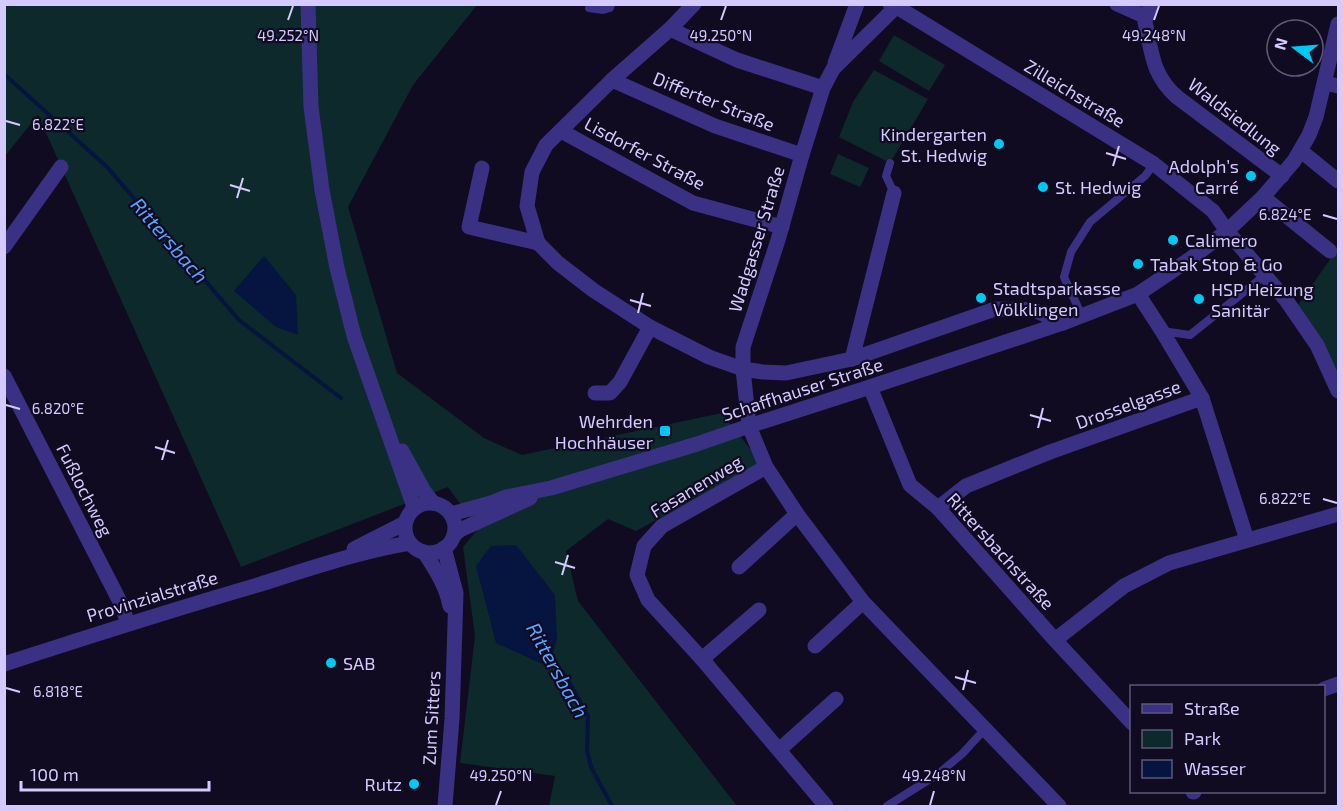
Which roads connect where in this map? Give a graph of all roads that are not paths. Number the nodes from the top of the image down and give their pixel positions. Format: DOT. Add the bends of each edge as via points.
graph roads {
  1 [pos="308,4"];
  2 [pos="611,4"];
  3 [pos="857,4"];
  4 [pos="1117,4"];
  5 [pos="895,5"];
  6 [pos="688,6"];
  7 [pos="590,8"];
  8 [pos="1148,11"];
  9 [pos="1338,24"];
  10 [pos="670,29"];
  11 [pos="833,69"];
  12 [pos="612,80"];
  13 [pos="1332,84"];
  14 [pos="823,88"];
  15 [pos="561,131"];
  16 [pos="1301,151"];
  17 [pos="802,155"];
  18 [pos="890,163"];
  19 [pos="1154,164"];
  20 [pos="61,166"];
  21 [pos="482,168"];
  22 [pos="1282,176"];
  23 [pos="1338,181"];
  24 [pos="894,193"];
  25 [pos="1263,197"];
  26 [pos="782,227"];
  27 [pos="1227,231"];
  28 [pos="538,243"];
  29 [pos="4,247"];
  30 [pos="1330,251"];
  31 [pos="1264,276"];
  32 [pos="1138,294"];
  33 [pos="1082,316"];
  34 [pos="1063,323"];
  35 [pos="650,327"];
  36 [pos="1162,331"];
  37 [pos="852,359"];
  38 [pos="743,369"];
  39 [pos="4,376"];
  40 [pos="870,387"];
  41 [pos="1338,391"];
  42 [pos="595,393"];
  43 [pos="1202,398"];
  44 [pos="381,415"];
  45 [pos="749,426"];
  46 [pos="766,467"];
  47 [pos="551,488"];
  48 [pos="433,502"];
  49 [pos="938,508"];
  50 [pos="413,509"];
  51 [pos="451,514"];
  52 [pos="797,514"];
  53 [pos="1338,514"];
  54 [pos="405,523"];
  55 [pos="454,535"];
  56 [pos="1247,540"];
  57 [pos="410,543"];
  58 [pos="444,548"];
  59 [pos="424,552"];
  60 [pos="740,567"];
  61 [pos="312,568"];
  62 [pos="863,602"];
  63 [pos="759,610"];
  64 [pos="128,623"];
  65 [pos="455,632"];
  66 [pos="1055,640"];
  67 [pos="815,646"];
  68 [pos="702,659"];
  69 [pos="4,664"];
  70 [pos="836,699"];
  71 [pos="1130,722"];
  72 [pos="984,729"];
  73 [pos="779,750"];
  74 [pos="445,807"];
  75 [pos="826,807"];
  76 [pos="887,807"];
  77 [pos="1059,807"];
  1 -- 44 [label="street" via="311,107 322,190 351,326"];
  2 -- 7 [label="lane" via="603,10"];
  3 -- 11 [label="street, Wadgasser Straße"];
  4 -- 8 [label="street, Waldsiedlung"];
  5 -- 11 [label="street, Wadgasser Straße"];
  5 -- 19 [label="street, Zilleichstraße"];
  6 -- 10 [label="street"];
  8 -- 22 [label="street, Waldsiedlung" via="1153,56 1169,89"];
  9 -- 13 [label="street, Schaffhauser Straße"];
  10 -- 12 [label="street"];
  10 -- 14 [label="street" via="737,60"];
  11 -- 14 [label="street, Wadgasser Straße"];
  12 -- 15 [label="street"];
  12 -- 17 [label="street, Differter Straße" via="715,126"];
  13 -- 16 [label="street, Schaffhauser Straße"];
  14 -- 17 [label="street, Wadgasser Straße"];
  15 -- 26 [label="street, Lisdorfer Straße" via="693,203"];
  15 -- 28 [label="street" via="546,146 532,172 527,206"];
  16 -- 22 [label="street, Schaffhauser Straße"];
  16 -- 23 [label="street"];
  17 -- 26 [label="street, Wadgasser Straße"];
  18 -- 24 [label="lane" via="886,176"];
  19 -- 27 [label="street, Zilleichstraße" via="1213,211"];
  19 -- 33 [label="lane" via="1090,222 1071,252 1064,277"];
  20 -- 29 [label="street"];
  21 -- 28 [label="street" via="469,227"];
  22 -- 25 [label="street, Schaffhauser Straße"];
  24 -- 37 [label="street"];
  25 -- 27 [label="street, Schaffhauser Straße"];
  25 -- 30 [label="street"];
  26 -- 38 [label="street, Wadgasser Straße" via="743,347"];
  27 -- 31 [label="street, Zilleichstraße"];
  27 -- 32 [label="street, Schaffhauser Straße"];
  28 -- 35 [label="street, Schaffhauser Straße" via="594,290"];
  31 -- 36 [label="lane" via="1190,335"];
  31 -- 41 [label="street, Zilleichstraße" via="1317,345"];
  32 -- 33 [label="street, Schaffhauser Straße"];
  32 -- 36 [label="street"];
  33 -- 34 [label="street, Schaffhauser Straße"];
  34 -- 37 [label="street, Schaffhauser Straße" via="1034,310 995,309"];
  34 -- 40 [label="street, Schaffhauser Straße"];
  35 -- 38 [label="street, Schaffhauser Straße" via="709,357"];
  35 -- 42 [label="street" via="620,382 610,393"];
  36 -- 43 [label="street"];
  37 -- 38 [label="street, Schaffhauser Straße" via="786,373"];
  38 -- 45 [label="street, Wadgasser Straße"];
  39 -- 64 [label="street, Fußlochweg"];
  40 -- 45 [label="street, Schaffhauser Straße"];
  40 -- 49 [label="street, Rittersbachstraße" via="910,485"];
  43 -- 49 [label="street, Drosselgasse" via="966,486"];
  43 -- 56 [label="street"];
  44 -- 48 [label="street"];
  44 -- 50 [label="street"];
  45 -- 46 [label="street, Wadgasser Straße"];
  45 -- 47 [label="street, Schaffhauser Straße"];
  46 -- 52 [label="street, Wadgasser Straße"];
  46 -- 68 [label="street, Fasanenweg" via="662,526 644,546 637,575 648,600"];
  47 -- 51 [label="street, Schaffhauser Straße"];
  47 -- 55 [label="street, Schaffhauser Straße"];
  48 -- 50 [label="street"];
  48 -- 51 [label="street"];
  49 -- 66 [label="street, Rittersbachstraße"];
  50 -- 54 [label="street"];
  51 -- 55 [label="street"];
  52 -- 60 [label="street"];
  52 -- 62 [label="street, Wadgasser Straße"];
  53 -- 56 [label="street"];
  54 -- 57 [label="street"];
  54 -- 61 [label="street, Provinzialstraße"];
  55 -- 58 [label="street"];
  56 -- 66 [label="street" via="1169,563 1124,586"];
  57 -- 59 [label="street"];
  57 -- 61 [label="street, Provinzialstraße"];
  58 -- 59 [label="street"];
  58 -- 65 [label="street, Zum Sitters" via="456,593"];
  59 -- 65 [label="street, Zum Sitters" via="447,594"];
  61 -- 64 [label="street, Provinzialstraße"];
  62 -- 67 [label="street"];
  62 -- 72 [label="street, Wadgasser Straße"];
  63 -- 68 [label="street"];
  64 -- 69 [label="street, Provinzialstraße"];
  65 -- 74 [label="street, Zum Sitters"];
  66 -- 71 [label="street, Rittersbachstraße"];
  68 -- 73 [label="street, Fasanenweg"];
  70 -- 73 [label="street"];
  72 -- 76 [label="lane" via="938,774"];
  72 -- 77 [label="street, Wadgasser Straße"];
  73 -- 75 [label="street, Fasanenweg"];
}
